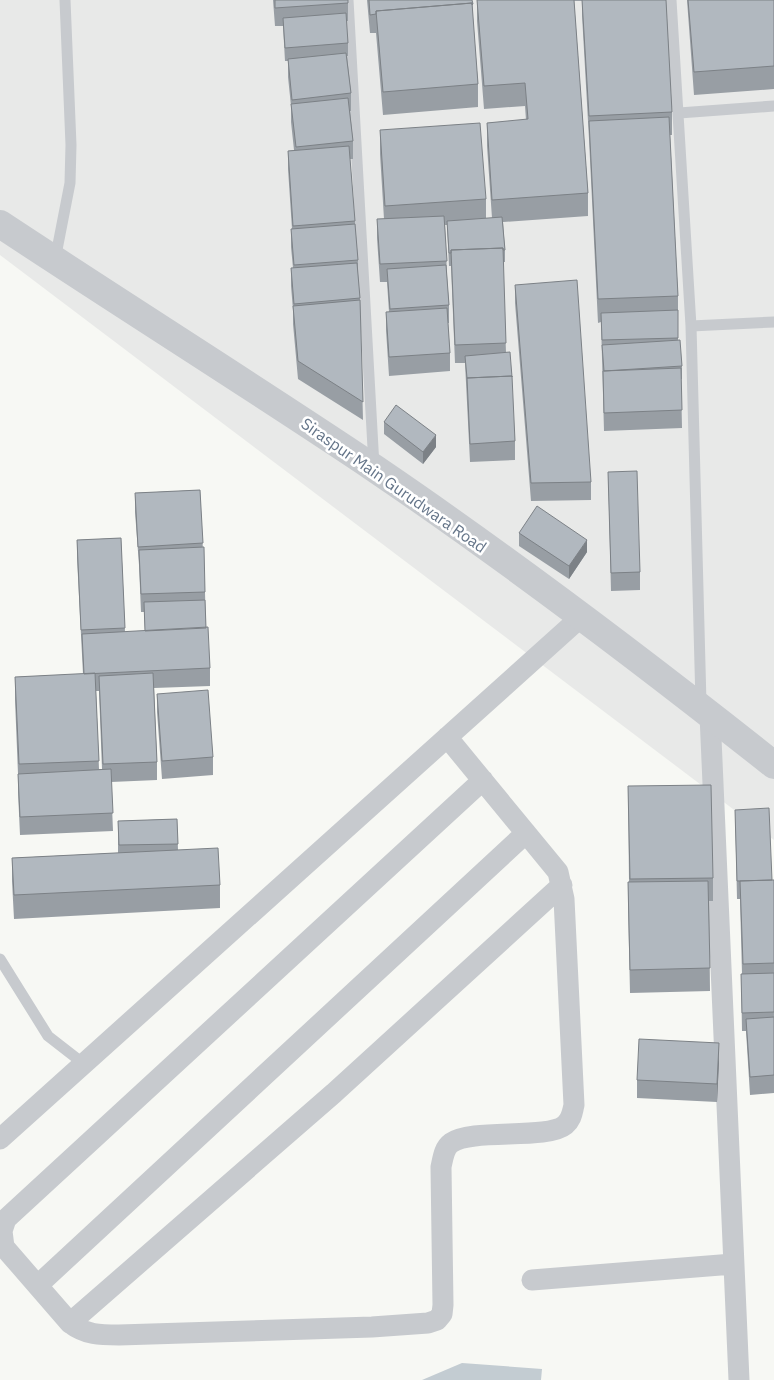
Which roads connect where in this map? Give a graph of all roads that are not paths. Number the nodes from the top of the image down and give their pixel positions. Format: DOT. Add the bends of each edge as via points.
graph roads {
  1 [pos="65,0"];
  2 [pos="348,0"];
  3 [pos="670,0"];
  4 [pos="774,106"];
  5 [pos="679,113"];
  6 [pos="0,224"];
  7 [pos="55,260"];
  8 [pos="774,322"];
  9 [pos="691,326"];
  10 [pos="374,468"];
  11 [pos="580,617"];
  12 [pos="706,711"];
  13 [pos="447,737"];
  14 [pos="774,765"];
  15 [pos="483,780"];
  16 [pos="526,833"];
  17 [pos="562,885"];
  18 [pos="0,959"];
  19 [pos="84,1064"];
  20 [pos="0,1138"];
  21 [pos="733,1264"];
  22 [pos="532,1280"];
  23 [pos="38,1285"];
  24 [pos="70,1323"];
  25 [pos="739,1380"];
  1 -- 7 [label="lane" via="70,183"];
  2 -- 10 [label="lane"];
  3 -- 5 [label="lane"];
  4 -- 5 [label="lane"];
  5 -- 9 [label="lane"];
  6 -- 7 [label="street, Siraspur Main Gurudwara Road"];
  7 -- 10 [label="street, Siraspur Main Gurudwara Road"];
  8 -- 9 [label="lane"];
  9 -- 12 [label="lane"];
  10 -- 11 [label="street, Siraspur Main Gurudwara Road"];
  11 -- 12 [label="street, Siraspur Main Gurudwara Road"];
  11 -- 13 [label="street"];
  12 -- 14 [label="street, Siraspur Main Gurudwara Road"];
  12 -- 21 [label="street"];
  13 -- 15 [label="street"];
  13 -- 19 [label="street"];
  15 -- 16 [label="street"];
  15 -- 23 [label="street" via="6,1219 2,1231 4,1247"];
  16 -- 17 [label="street" via="558,872"];
  16 -- 23 [label="street"];
  17 -- 24 [label="street" via="334,1093"];
  17 -- 24 [label="street" via="574,1105 572,1118 563,1127 466,1138 452,1142 444,1152 441,1167 443,1305 437,1320 372,1327 119,1336 94,1335"];
  18 -- 19 [label="lane" via="48,1036"];
  19 -- 20 [label="street"];
  21 -- 22 [label="street"];
  21 -- 25 [label="street"];
  23 -- 24 [label="street"];
}
